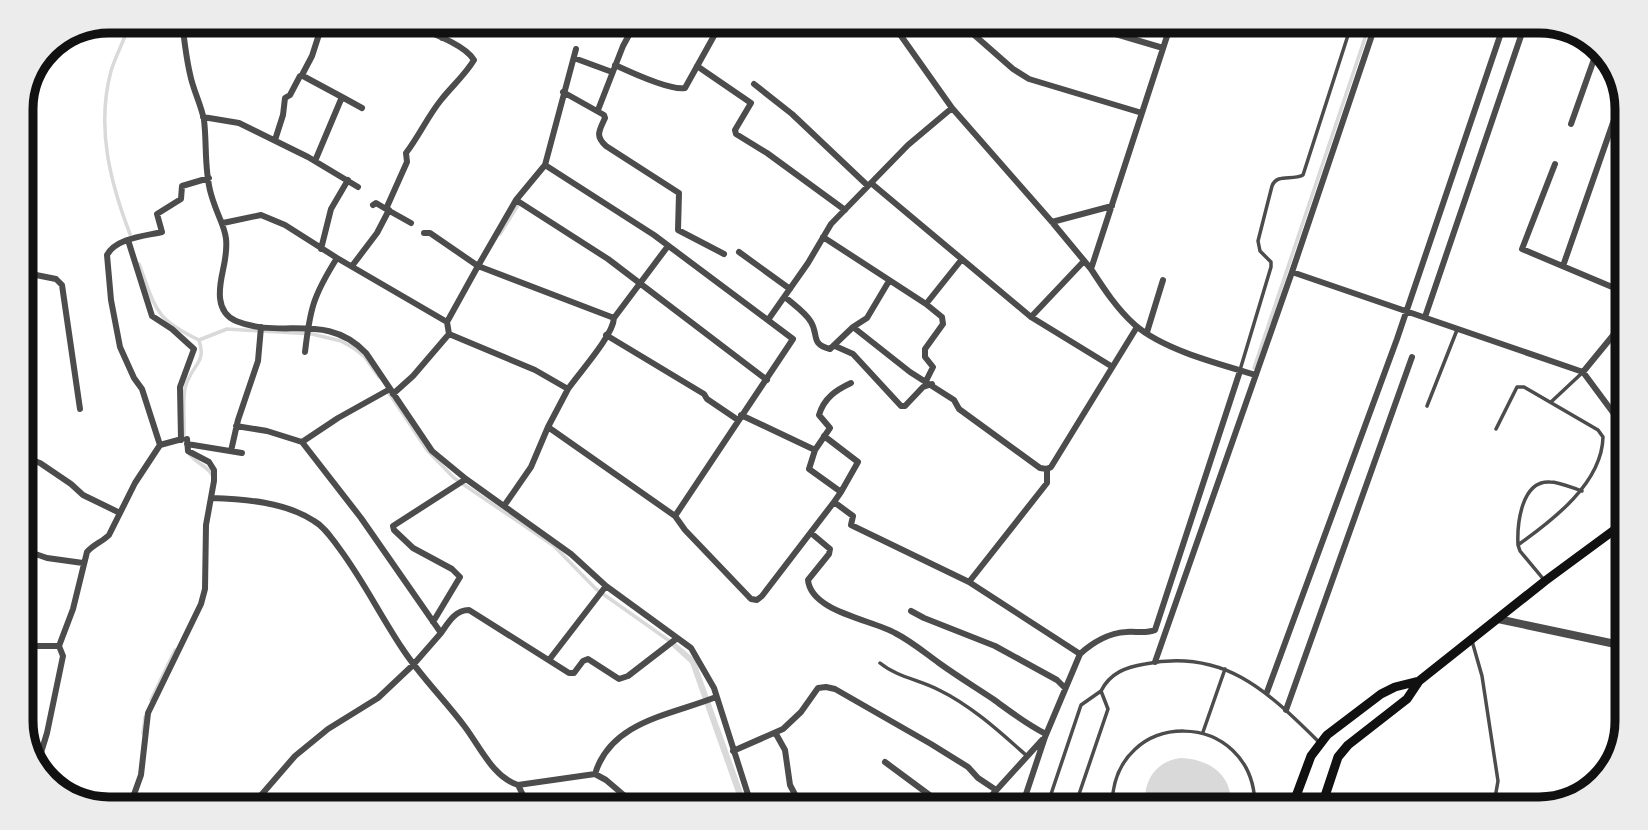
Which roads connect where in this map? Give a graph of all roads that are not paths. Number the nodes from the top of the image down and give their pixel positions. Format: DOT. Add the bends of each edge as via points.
graph roads {
  1 [pos="184,33"];
  2 [pos="319,33"];
  3 [pos="430,33"];
  4 [pos="444,33"];
  5 [pos="631,33"];
  6 [pos="716,33"];
  7 [pos="899,33"];
  8 [pos="972,33"];
  9 [pos="1112,33"];
  10 [pos="1168,33"];
  11 [pos="1349,33"];
  12 [pos="1373,33"];
  13 [pos="1501,33"];
  14 [pos="1522,33"];
  15 [pos="442,38"];
  16 [pos="1163,48"];
  17 [pos="576,49"];
  18 [pos="574,58"];
  19 [pos="1595,58"];
  20 [pos="697,66"];
  21 [pos="614,68"];
  22 [pos="302,75"];
  23 [pos="754,84"];
  24 [pos="563,92"];
  25 [pos="342,97"];
  26 [pos="362,108"];
  27 [pos="953,108"];
  28 [pos="598,110"];
  29 [pos="1142,113"];
  30 [pos="204,117"];
  31 [pos="1615,117"];
  32 [pos="1571,124"];
  33 [pos="275,140"];
  34 [pos="315,161"];
  35 [pos="1555,164"];
  36 [pos="545,165"];
  37 [pos="209,178"];
  38 [pos="348,180"];
  39 [pos="869,184"];
  40 [pos="358,187"];
  41 [pos="516,200"];
  42 [pos="373,205"];
  43 [pos="1112,206"];
  44 [pos="387,210"];
  45 [pos="845,210"];
  46 [pos="1052,222"];
  47 [pos="223,223"];
  48 [pos="411,223"];
  49 [pos="424,233"];
  50 [pos="823,237"];
  51 [pos="128,240"];
  52 [pos="668,246"];
  53 [pos="321,248"];
  54 [pos="739,252"];
  55 [pos="724,254"];
  56 [pos="337,258"];
  57 [pos="962,259"];
  58 [pos="1084,261"];
  59 [pos="352,266"];
  60 [pos="478,266"];
  61 [pos="1563,266"];
  62 [pos="1091,269"];
  63 [pos="1292,272"];
  64 [pos="33,274"];
  65 [pos="1163,280"];
  66 [pos="889,281"];
  67 [pos="1615,288"];
  68 [pos="790,289"];
  69 [pos="785,297"];
  70 [pos="926,304"];
  71 [pos="1406,311"];
  72 [pos="1031,317"];
  73 [pos="1425,317"];
  74 [pos="614,318"];
  75 [pos="768,320"];
  76 [pos="447,322"];
  77 [pos="261,327"];
  78 [pos="853,327"];
  79 [pos="1137,327"];
  80 [pos="1457,328"];
  81 [pos="308,331"];
  82 [pos="1147,332"];
  83 [pos="1615,333"];
  84 [pos="449,334"];
  85 [pos="607,335"];
  86 [pos="835,346"];
  87 [pos="305,352"];
  88 [pos="1412,357"];
  89 [pos="1111,366"];
  90 [pos="1240,370"];
  91 [pos="1583,372"];
  92 [pos="1256,375"];
  93 [pos="767,380"];
  94 [pos="851,383"];
  95 [pos="929,383"];
  96 [pos="568,389"];
  97 [pos="389,391"];
  98 [pos="1551,402"];
  99 [pos="1427,407"];
  100 [pos="80,409"];
  101 [pos="1615,416"];
  102 [pos="739,417"];
  103 [pos="236,426"];
  104 [pos="548,427"];
  105 [pos="1496,429"];
  106 [pos="824,436"];
  107 [pos="185,441"];
  108 [pos="302,442"];
  109 [pos="160,445"];
  110 [pos="815,450"];
  111 [pos="231,451"];
  112 [pos="242,453"];
  113 [pos="33,460"];
  114 [pos="1043,469"];
  115 [pos="462,482"];
  116 [pos="1583,491"];
  117 [pos="841,492"];
  118 [pos="211,498"];
  119 [pos="834,502"];
  120 [pos="504,506"];
  121 [pos="120,513"];
  122 [pos="675,516"];
  123 [pos="1615,529"];
  124 [pos="811,533"];
  125 [pos="1518,545"];
  126 [pos="33,553"];
  127 [pos="83,563"];
  128 [pos="1545,581"];
  129 [pos="969,582"];
  130 [pos="603,590"];
  131 [pos="911,611"];
  132 [pos="1498,619"];
  133 [pos="433,622"];
  134 [pos="440,633"];
  135 [pos="676,639"];
  136 [pos="1472,641"];
  137 [pos="1615,644"];
  138 [pos="33,646"];
  139 [pos="59,646"];
  140 [pos="1080,654"];
  141 [pos="549,660"];
  142 [pos="1155,662"];
  143 [pos="880,663"];
  144 [pos="414,665"];
  145 [pos="1225,669"];
  146 [pos="1419,681"];
  147 [pos="1065,688"];
  148 [pos="1101,691"];
  149 [pos="1267,692"];
  150 [pos="714,698"];
  151 [pos="1286,710"];
  152 [pos="1203,732"];
  153 [pos="776,734"];
  154 [pos="1045,735"];
  155 [pos="1320,743"];
  156 [pos="733,751"];
  157 [pos="41,753"];
  158 [pos="1027,756"];
  159 [pos="885,762"];
  160 [pos="594,774"];
  161 [pos="518,785"];
  162 [pos="996,790"];
  163 [pos="133,797"];
  164 [pos="260,797"];
  165 [pos="524,797"];
  166 [pos="626,797"];
  167 [pos="749,797"];
  168 [pos="796,797"];
  169 [pos="932,797"];
  170 [pos="990,797"];
  171 [pos="1025,797"];
  172 [pos="1050,797"];
  173 [pos="1078,797"];
  174 [pos="1113,797"];
  175 [pos="1254,797"];
  176 [pos="1296,797"];
  177 [pos="1325,797"];
  178 [pos="1495,797"];
  1 -- 30 [label="street" via="190,75"];
  2 -- 22 [label="street"];
  3 -- 15 [label="street"];
  4 -- 15 [label="street"];
  5 -- 21 [label="street"];
  6 -- 20 [label="street"];
  7 -- 27 [label="street"];
  8 -- 29 [label="street" via="1029,79"];
  9 -- 16 [label="street"];
  10 -- 16 [label="street"];
  11 -- 90 [label="lane" via="1303,175 1273,181 1258,241 1271,267"];
  12 -- 63 [label="street"];
  13 -- 71 [label="street"];
  14 -- 73 [label="street"];
  15 -- 44 [label="street" via="474,60 406,153 407,162"];
  16 -- 29 [label="street"];
  17 -- 18 [label="street"];
  18 -- 21 [label="street"];
  18 -- 24 [label="street"];
  19 -- 32 [label="street"];
  20 -- 21 [label="street" via="681,89"];
  20 -- 45 [label="street" via="751,103 736,134"];
  21 -- 28 [label="street"];
  22 -- 25 [label="street"];
  22 -- 33 [label="street" via="285,98"];
  23 -- 39 [label="street"];
  24 -- 28 [label="street"];
  24 -- 36 [label="street"];
  25 -- 26 [label="street"];
  25 -- 34 [label="street"];
  27 -- 39 [label="street"];
  27 -- 46 [label="street"];
  28 -- 55 [label="street" via="605,118 598,139 678,193 678,230"];
  29 -- 43 [label="street"];
  30 -- 33 [label="street" via="239,123"];
  30 -- 37 [label="street"];
  31 -- 61 [label="street"];
  33 -- 34 [label="street"];
  34 -- 38 [label="street"];
  35 -- 61 [label="street" via="1522,248"];
  36 -- 41 [label="street"];
  36 -- 52 [label="street"];
  37 -- 47 [label="street"];
  37 -- 51 [label="street" via="182,186 181,199 157,214 162,232"];
  38 -- 40 [label="street"];
  38 -- 53 [label="street" via="331,209"];
  39 -- 45 [label="street"];
  39 -- 57 [label="street"];
  41 -- 60 [label="street"];
  41 -- 93 [label="street" via="608,259"];
  42 -- 44 [label="street"];
  43 -- 46 [label="street"];
  43 -- 62 [label="street"];
  44 -- 48 [label="street"];
  44 -- 59 [label="street" via="377,233"];
  45 -- 50 [label="street"];
  46 -- 58 [label="street"];
  47 -- 53 [label="street" via="261,215"];
  47 -- 77 [label="street" via="228,252 221,305 234,321"];
  49 -- 60 [label="street"];
  50 -- 66 [label="street"];
  50 -- 68 [label="street"];
  51 -- 107 [label="street" via="152,316 194,349 180,387"];
  51 -- 109 [label="street" via="108,253 111,300 120,347 142,389"];
  52 -- 74 [label="street"];
  52 -- 75 [label="street"];
  53 -- 56 [label="street"];
  54 -- 68 [label="street"];
  56 -- 59 [label="street"];
  56 -- 81 [label="street" via="319,286"];
  57 -- 70 [label="street"];
  57 -- 72 [label="street"];
  58 -- 62 [label="street"];
  58 -- 72 [label="street"];
  59 -- 76 [label="street"];
  60 -- 74 [label="street"];
  60 -- 76 [label="street"];
  61 -- 67 [label="street"];
  62 -- 79 [label="street"];
  63 -- 71 [label="street"];
  63 -- 92 [label="street"];
  64 -- 100 [label="street" via="62,285"];
  65 -- 82 [label="street"];
  66 -- 70 [label="street"];
  66 -- 78 [label="street" via="867,318"];
  68 -- 69 [label="street"];
  69 -- 75 [label="street"];
  69 -- 86 [label="street" via="811,322 818,343 830,349"];
  70 -- 95 [label="street" via="944,320 925,349 933,367"];
  71 -- 73 [label="street"];
  71 -- 149 [label="street"];
  72 -- 89 [label="street"];
  73 -- 80 [label="street"];
  74 -- 85 [label="street"];
  75 -- 93 [label="street" via="793,339"];
  76 -- 84 [label="street"];
  77 -- 81 [label="street"];
  77 -- 103 [label="street" via="258,360"];
  78 -- 86 [label="street"];
  78 -- 95 [label="street"];
  79 -- 82 [label="street"];
  79 -- 89 [label="street"];
  80 -- 91 [label="street"];
  80 -- 99 [label="lane"];
  81 -- 87 [label="street"];
  81 -- 97 [label="street" via="344,334 356,342"];
  82 -- 90 [label="street" via="1186,353"];
  83 -- 91 [label="street"];
  84 -- 96 [label="street"];
  84 -- 97 [label="street" via="413,376"];
  85 -- 96 [label="street"];
  85 -- 102 [label="street"];
  86 -- 95 [label="street" via="853,354 901,406"];
  88 -- 151 [label="street"];
  89 -- 114 [label="street" via="1051,467"];
  90 -- 92 [label="street"];
  90 -- 140 [label="street" via="1155,629 1125,632"];
  91 -- 98 [label="lane"];
  91 -- 101 [label="street"];
  92 -- 142 [label="street"];
  93 -- 102 [label="street"];
  94 -- 106 [label="street" via="823,405 819,415 830,425"];
  95 -- 114 [label="street"];
  96 -- 104 [label="street"];
  97 -- 108 [label="street"];
  97 -- 115 [label="street" via="432,451"];
  98 -- 105 [label="lane" via="1517,387"];
  98 -- 116 [label="lane" via="1603,436 1594,471"];
  102 -- 110 [label="street"];
  102 -- 122 [label="street"];
  103 -- 108 [label="street"];
  103 -- 111 [label="street"];
  104 -- 120 [label="street" via="531,467"];
  104 -- 122 [label="street"];
  106 -- 110 [label="street"];
  106 -- 117 [label="street" via="859,465"];
  107 -- 109 [label="street"];
  107 -- 111 [label="street"];
  107 -- 118 [label="street" via="191,454 209,462 214,470"];
  108 -- 133 [label="street"];
  109 -- 121 [label="street"];
  110 -- 117 [label="street" via="810,471"];
  111 -- 112 [label="street"];
  113 -- 121 [label="street" via="83,495"];
  114 -- 129 [label="street" via="1047,483"];
  115 -- 120 [label="street"];
  115 -- 133 [label="street" via="393,526 413,548 460,577"];
  116 -- 125 [label="lane"];
  116 -- 125 [label="lane" via="1548,481 1534,487 1517,523"];
  117 -- 119 [label="street"];
  118 -- 144 [label="street" via="268,503 316,522 358,575"];
  118 -- 163 [label="street" via="205,589 148,713 144,760"];
  119 -- 124 [label="street"];
  119 -- 129 [label="street" via="850,512 851,525"];
  120 -- 130 [label="street" via="571,554"];
  121 -- 127 [label="street" via="109,535 93,545"];
  122 -- 124 [label="street" via="738,587 757,600"];
  123 -- 128 [label="main road"];
  124 -- 154 [label="street" via="830,554 808,584 829,606 894,632"];
  125 -- 128 [label="lane"];
  126 -- 127 [label="street"];
  127 -- 139 [label="street"];
  128 -- 132 [label="main road"];
  129 -- 140 [label="street"];
  130 -- 135 [label="street"];
  130 -- 141 [label="street"];
  131 -- 147 [label="street" via="995,646"];
  132 -- 136 [label="main road"];
  132 -- 137 [label="street"];
  133 -- 134 [label="street"];
  134 -- 141 [label="street" via="455,615 469,610"];
  134 -- 144 [label="street"];
  135 -- 141 [label="street" via="619,679 588,659 572,673"];
  135 -- 150 [label="street" via="691,648"];
  136 -- 146 [label="main road"];
  136 -- 178 [label="lane" via="1498,780"];
  138 -- 139 [label="street"];
  139 -- 157 [label="street" via="63,656"];
  140 -- 147 [label="street"];
  142 -- 145 [label="lane"];
  142 -- 148 [label="lane" via="1112,675"];
  143 -- 158 [label="lane" via="941,690"];
  144 -- 161 [label="street" via="495,770"];
  144 -- 164 [label="street" via="378,698 295,755"];
  145 -- 149 [label="lane"];
  145 -- 152 [label="lane"];
  146 -- 155 [label="main road" via="1381,694"];
  146 -- 177 [label="main road" via="1407,699 1348,744 1338,757"];
  147 -- 154 [label="street"];
  148 -- 172 [label="lane" via="1082,705"];
  148 -- 173 [label="lane" via="1108,709"];
  149 -- 151 [label="lane"];
  150 -- 156 [label="street"];
  150 -- 160 [label="street" via="631,727 601,755"];
  151 -- 155 [label="lane"];
  152 -- 174 [label="lane" via="1164,733 1138,746 1115,780"];
  152 -- 175 [label="lane" via="1240,758"];
  153 -- 156 [label="street"];
  153 -- 162 [label="street" via="801,712 818,688 826,687 931,744"];
  153 -- 168 [label="street" via="785,750"];
  154 -- 158 [label="street"];
  154 -- 171 [label="street"];
  155 -- 176 [label="main road"];
  156 -- 167 [label="street"];
  158 -- 162 [label="street"];
  159 -- 169 [label="street"];
  160 -- 161 [label="street"];
  160 -- 166 [label="street"];
  161 -- 165 [label="street"];
  162 -- 170 [label="street"];
}
